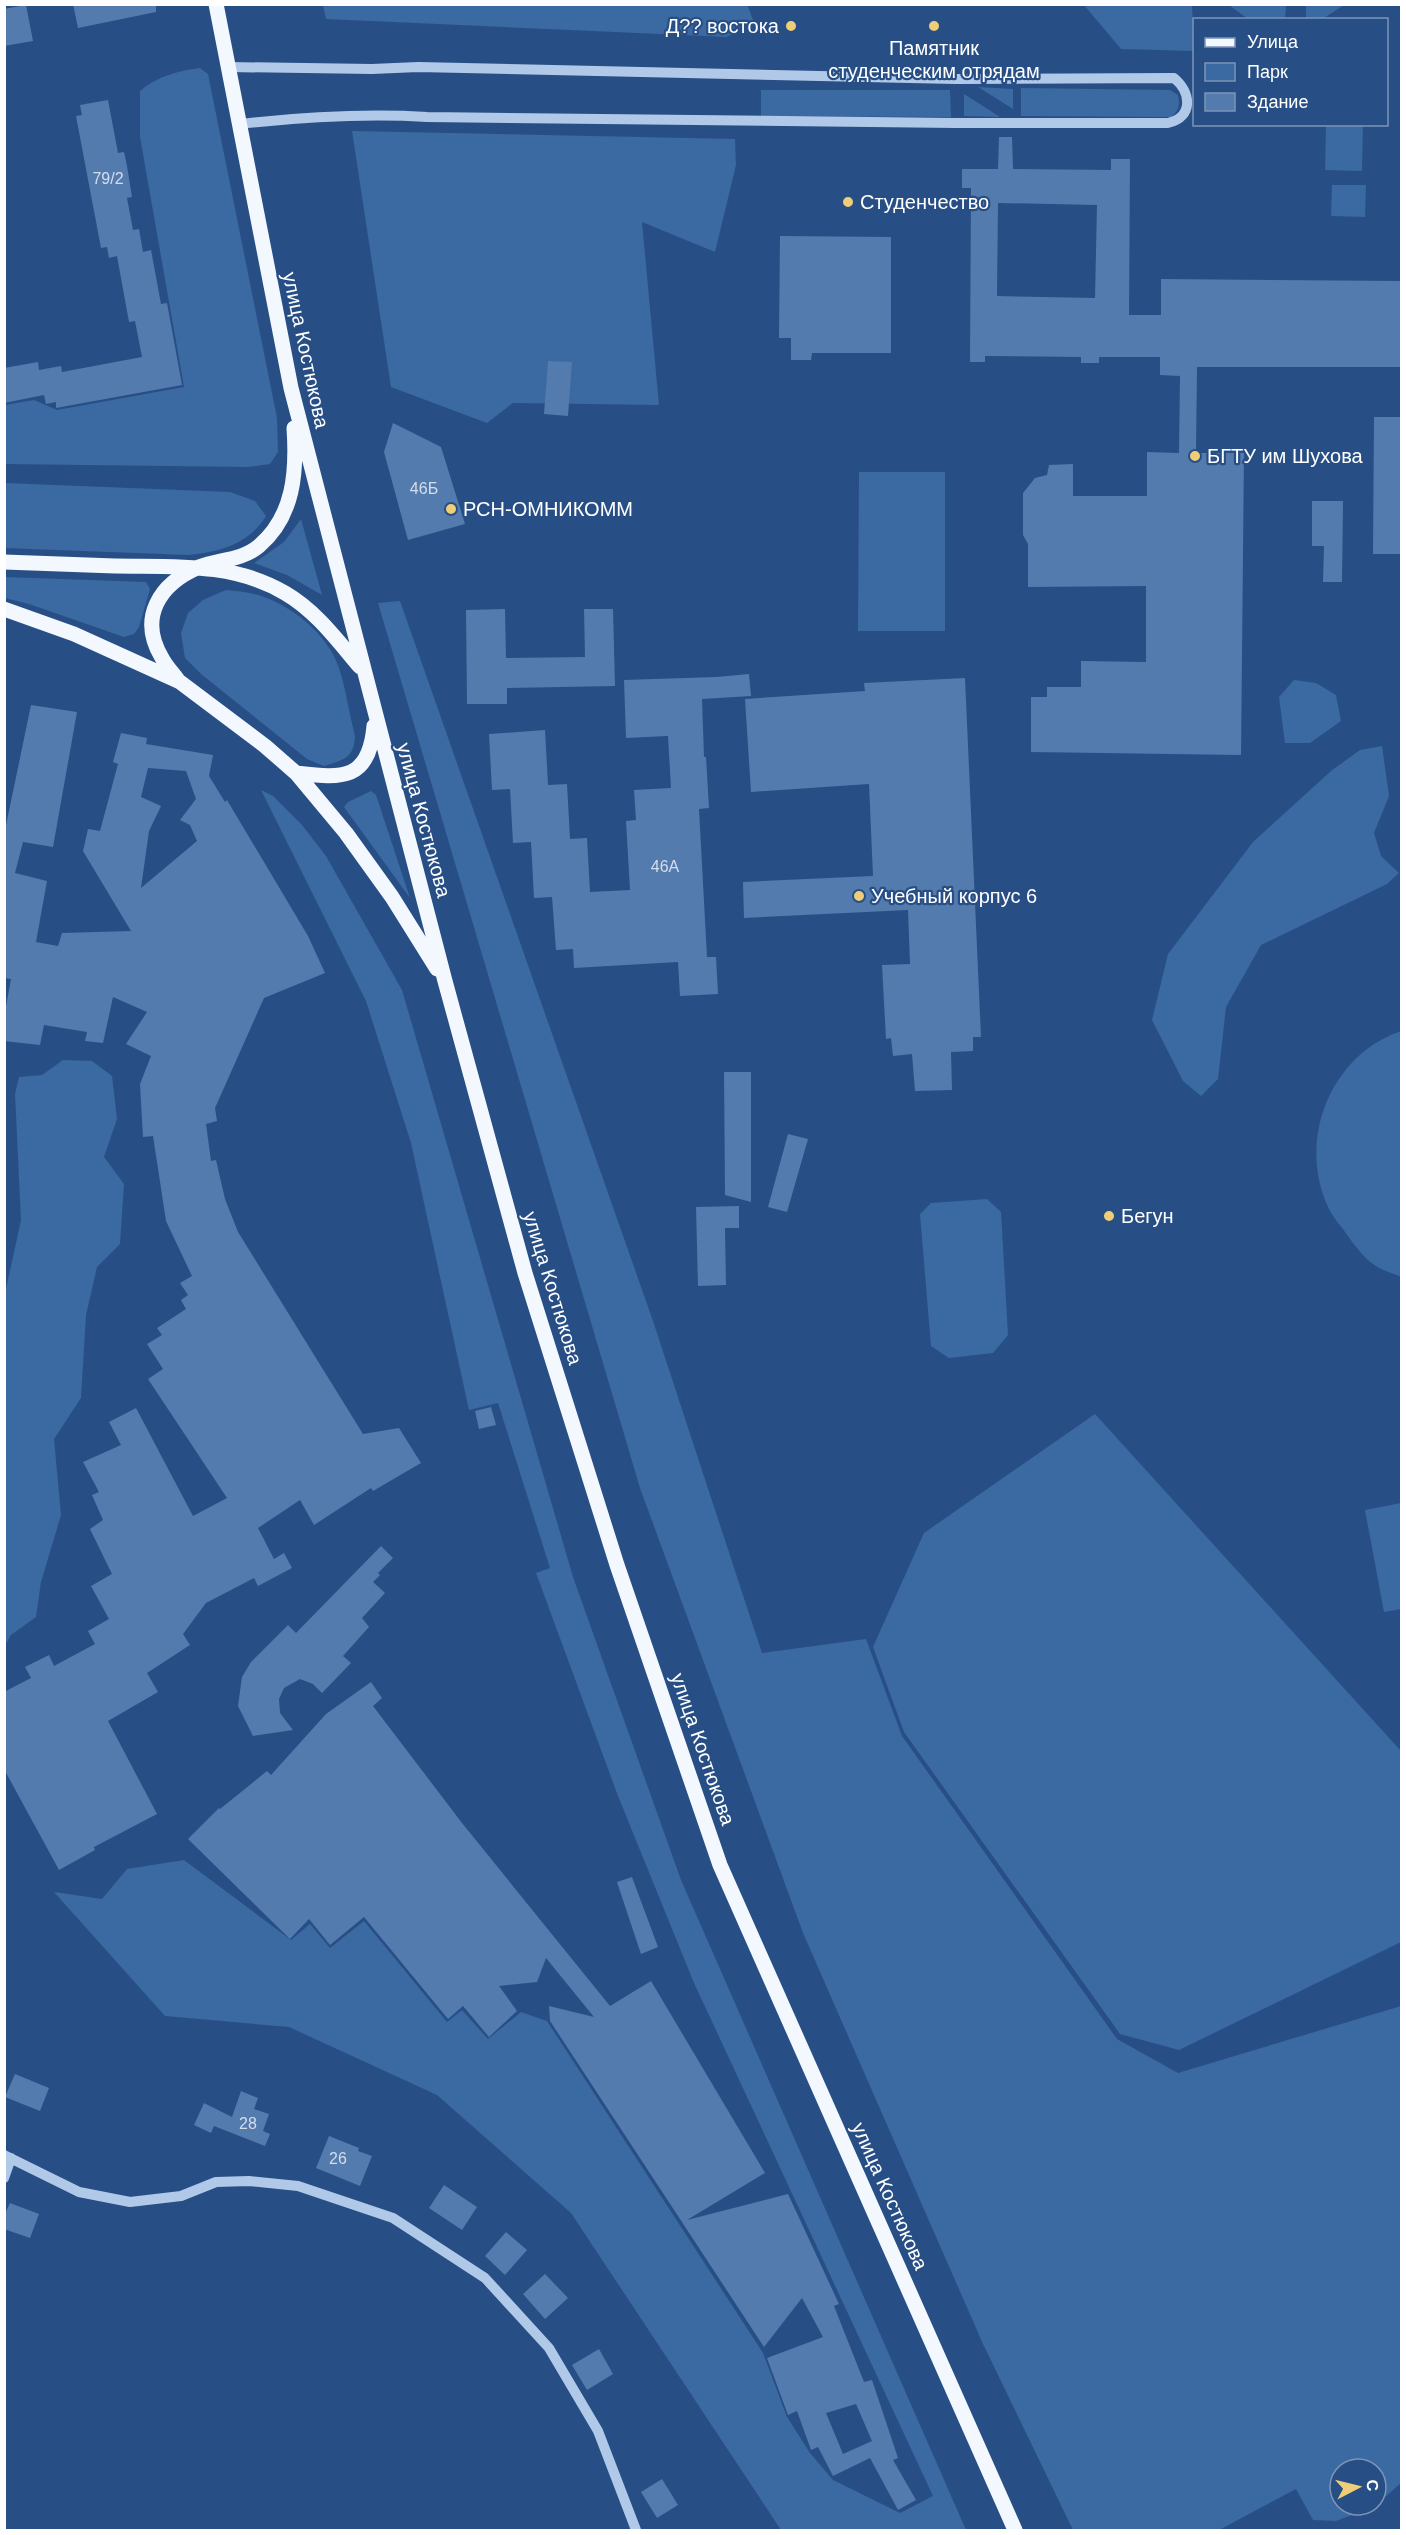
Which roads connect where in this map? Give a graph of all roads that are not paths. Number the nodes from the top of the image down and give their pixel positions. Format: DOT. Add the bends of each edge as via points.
graph roads {
  1 [pos="216,4"];
  2 [pos="228,67"];
  3 [pos="239,124"];
  4 [pos="291,388"];
  5 [pos="4,562"];
  6 [pos="200,567"];
  7 [pos="4,609"];
  8 [pos="364,671"];
  9 [pos="180,682"];
  10 [pos="375,715"];
  11 [pos="296,773"];
  12 [pos="445,981"];
  13 [pos="8,2157"];
  14 [pos="4,2178"];
  15 [pos="636,2530"];
  16 [pos="1015,2530"];
  1 -- 2 [label="main road, улица Костюкова"];
  2 -- 3 [label="main road, улица Костюкова"];
  2 -- 3 [label="street" via="418,67 956,79 1174,78 1184,87 1187,101 1185,112 1168,123 373,114"];
  3 -- 4 [label="main road, улица Костюкова"];
  4 -- 6 [label="main road" via="296,462 284,517 258,547 237,559"];
  4 -- 8 [label="main road, улица Костюкова"];
  5 -- 6 [label="main road"];
  6 -- 8 [label="main road" via="236,573 284,592 326,626"];
  6 -- 9 [label="main road" via="170,583 153,606 152,635 162,658"];
  7 -- 9 [label="main road" via="74,634"];
  8 -- 10 [label="main road, улица Костюкова"];
  9 -- 11 [label="main road"];
  10 -- 11 [label="main road" via="372,748 362,766 346,775 329,777"];
  10 -- 12 [label="main road, улица Костюкова"];
  11 -- 12 [label="main road" via="392,897"];
  12 -- 16 [label="main road, улица Костюкова" via="525,1273 617,1565 720,1865"];
  13 -- 14 [label="street"];
  13 -- 15 [label="street" via="79,2192 130,2202 181,2196 216,2182 249,2181 298,2186 393,2218 485,2278 549,2348 598,2431"];
}
